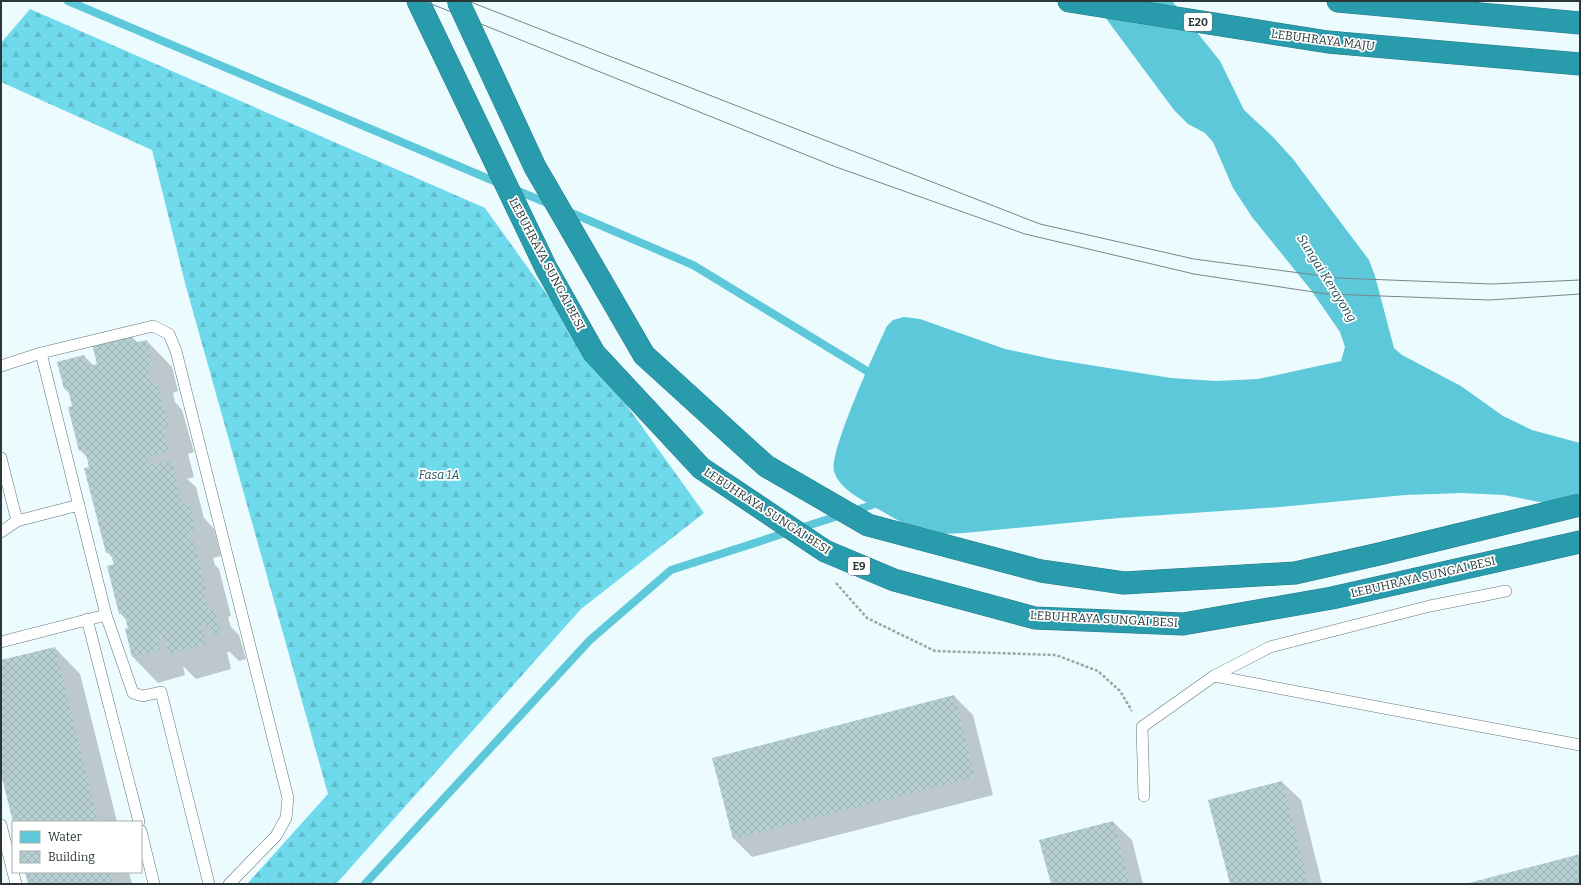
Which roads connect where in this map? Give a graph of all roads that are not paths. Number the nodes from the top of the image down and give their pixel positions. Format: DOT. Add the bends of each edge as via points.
graph roads {
  1 [pos="418,1"];
  2 [pos="458,1"];
  3 [pos="1069,1"];
  4 [pos="1338,1"];
  5 [pos="1580,23"];
  6 [pos="1580,64"];
  7 [pos="41,354"];
  8 [pos="1,366"];
  9 [pos="1,458"];
  10 [pos="1580,505"];
  11 [pos="78,506"];
  12 [pos="17,521"];
  13 [pos="1,532"];
  14 [pos="1580,542"];
  15 [pos="1506,591"];
  16 [pos="106,615"];
  17 [pos="87,619"];
  18 [pos="1,642"];
  19 [pos="1214,676"];
  20 [pos="1580,745"];
  21 [pos="1144,796"];
  22 [pos="139,821"];
  23 [pos="1,825"];
  24 [pos="142,835"];
  25 [pos="12,868"];
  26 [pos="13,873"];
  27 [pos="16,884"];
  28 [pos="154,884"];
  29 [pos="209,884"];
  30 [pos="229,884"];
  1 -- 14 [label="highway, LEBUHRAYA SUNGAI BESI / E9" via="546,268 594,353 701,468 826,551 894,580 1035,618 1183,624 1332,598"];
  2 -- 10 [label="highway, bridge" via="535,167 644,354 766,466 868,525 1041,571 1124,583 1295,573"];
  3 -- 6 [label="highway, LEBUHRAYA MAJU / E20" via="1328,42"];
  4 -- 5 [label="highway"];
  7 -- 8 [label="lane"];
  7 -- 11 [label="lane"];
  7 -- 30 [label="lane" via="153,326 169,334 176,352 288,798 286,818 276,836"];
  9 -- 12 [label="lane"];
  11 -- 12 [label="lane"];
  11 -- 16 [label="lane"];
  12 -- 13 [label="lane"];
  15 -- 19 [label="lane" via="1430,606 1270,647"];
  16 -- 17 [label="lane"];
  16 -- 29 [label="lane" via="133,693 143,696 160,692"];
  17 -- 18 [label="lane"];
  17 -- 22 [label="lane"];
  19 -- 20 [label="lane"];
  19 -- 21 [label="lane" via="1142,727"];
  23 -- 25 [label="lane"];
  24 -- 28 [label="lane"];
  26 -- 27 [label="lane"];
}
